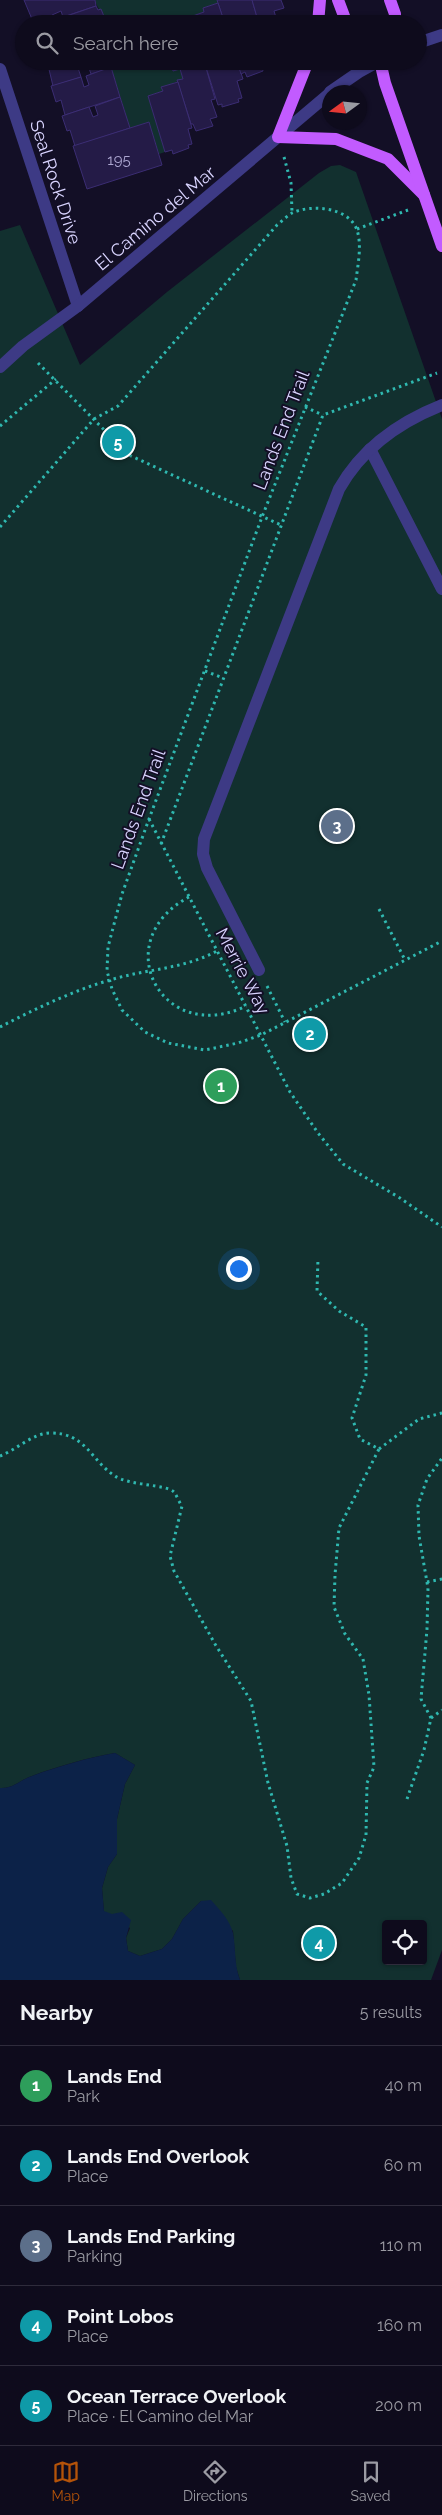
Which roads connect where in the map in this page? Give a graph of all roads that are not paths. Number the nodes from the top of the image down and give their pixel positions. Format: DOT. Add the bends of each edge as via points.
graph roads {
  1 [pos="320,0"];
  2 [pos="338,0"];
  3 [pos="390,0"];
  4 [pos="319,15"];
  5 [pos="344,15"];
  6 [pos="395,15"];
  7 [pos="442,34"];
  8 [pos="427,40"];
  9 [pos="0,69"];
  10 [pos="304,70"];
  11 [pos="363,70"];
  12 [pos="382,70"];
  13 [pos="341,85"];
  14 [pos="322,100"];
  15 [pos="278,137"];
  16 [pos="426,199"];
  17 [pos="442,246"];
  18 [pos="78,306"];
  19 [pos="0,367"];
  20 [pos="442,405"];
  21 [pos="370,448"];
  22 [pos="442,589"];
  23 [pos="260,970"];
  1 -- 4 [label="main road"];
  2 -- 5 [label="main road"];
  3 -- 6 [label="main road"];
  7 -- 8 [label="street"];
  9 -- 18 [label="street, Seal Rock Drive"];
  10 -- 15 [label="main road"];
  11 -- 13 [label="street, El Camino del Mar"];
  12 -- 16 [label="main road"];
  14 -- 15 [label="street, El Camino del Mar"];
  15 -- 16 [label="main road" via="336,139 388,159"];
  15 -- 18 [label="street, El Camino del Mar"];
  16 -- 17 [label="main road"];
  18 -- 19 [label="street, El Camino del Mar"];
  20 -- 21 [label="street" via="397,428"];
  21 -- 22 [label="street"];
  21 -- 23 [label="street" via="347,474 332,503 204,839 203,854 207,868"];
}
